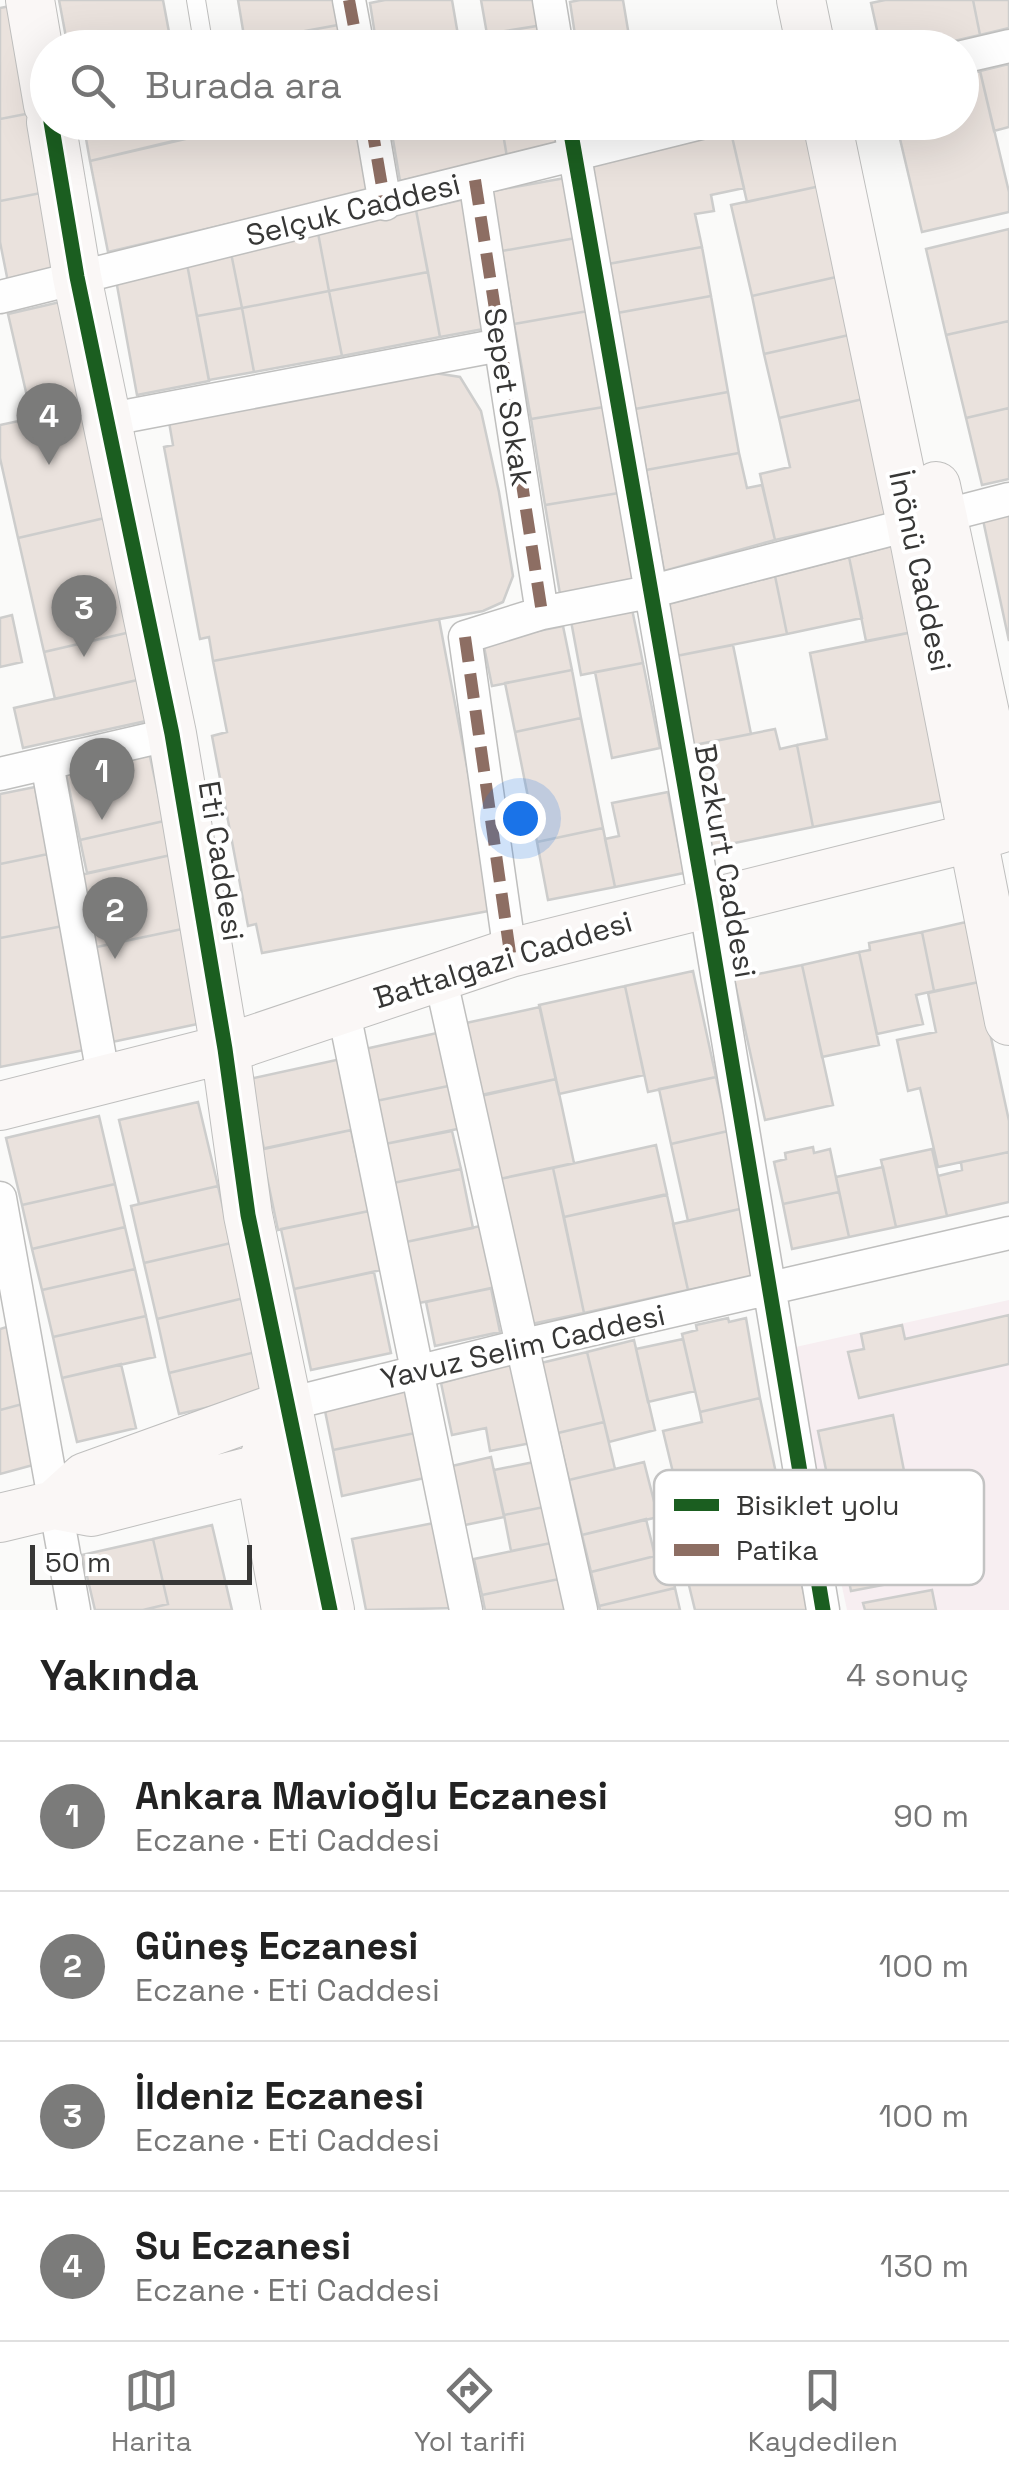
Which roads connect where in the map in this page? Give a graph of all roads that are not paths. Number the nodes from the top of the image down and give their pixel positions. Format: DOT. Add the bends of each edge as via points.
graph roads {
  1 [pos="30,0"];
  2 [pos="196,0"];
  3 [pos="350,0"];
  4 [pos="549,0"];
  5 [pos="802,0"];
  6 [pos="835,0"];
  7 [pos="35,30"];
  8 [pos="201,30"];
  9 [pos="355,30"];
  10 [pos="554,30"];
  11 [pos="808,30"];
  12 [pos="841,30"];
  13 [pos="1009,46"];
  14 [pos="979,52"];
  15 [pos="53,140"];
  16 [pos="374,140"];
  17 [pos="573,140"];
  18 [pos="638,140"];
  19 [pos="831,140"];
  20 [pos="863,140"];
  21 [pos="575,157"];
  22 [pos="475,180"];
  23 [pos="386,204"];
  24 [pos="76,278"];
  25 [pos="0,297"];
  26 [pos="500,345"];
  27 [pos="106,420"];
  28 [pos="1009,499"];
  29 [pos="927,520"];
  30 [pos="649,592"];
  31 [pos="542,614"];
  32 [pos="172,734"];
  33 [pos="46,763"];
  34 [pos="0,774"];
  35 [pos="997,830"];
  36 [pos="705,902"];
  37 [pos="510,952"];
  38 [pos="440,976"];
  39 [pos="344,1008"];
  40 [pos="1009,1021"];
  41 [pos="224,1049"];
  42 [pos="104,1080"];
  43 [pos="0,1106"];
  44 [pos="0,1198"];
  45 [pos="1009,1233"];
  46 [pos="770,1289"];
  47 [pos="524,1345"];
  48 [pos="420,1372"];
  49 [pos="286,1405"];
  50 [pos="279,1463"];
  51 [pos="800,1470"];
  52 [pos="54,1506"];
  53 [pos="0,1518"];
  54 [pos="819,1585"];
  55 [pos="74,1610"];
  56 [pos="286,1610"];
  57 [pos="330,1610"];
  58 [pos="466,1610"];
  59 [pos="582,1610"];
  60 [pos="823,1610"];
  1 -- 7 [label="street"];
  2 -- 8 [label="lane"];
  3 -- 9 [label="street"];
  4 -- 10 [label="street"];
  5 -- 11 [label="street"];
  6 -- 12 [label="street"];
  13 -- 14 [label="street"];
  15 -- 24 [label="street, Eti Caddesi"];
  16 -- 23 [label="street"];
  17 -- 21 [label="street, Bozkurt Caddesi"];
  18 -- 21 [label="street, Selçuk Caddesi"];
  19 -- 29 [label="street, İnönü Caddesi"];
  20 -- 29 [label="street, İnönü Caddesi"];
  21 -- 22 [label="street, Selçuk Caddesi"];
  21 -- 30 [label="street, Bozkurt Caddesi"];
  22 -- 23 [label="street, Selçuk Caddesi"];
  22 -- 26 [label="street, Sepet Sokak"];
  23 -- 24 [label="street, Selçuk Caddesi"];
  24 -- 25 [label="street, Selçuk Caddesi"];
  24 -- 27 [label="street, Eti Caddesi"];
  26 -- 27 [label="street"];
  26 -- 31 [label="street, Sepet Sokak"];
  27 -- 32 [label="street, Eti Caddesi"];
  28 -- 29 [label="street"];
  29 -- 30 [label="street"];
  29 -- 35 [label="street, İnönü Caddesi"];
  30 -- 31 [label="street"];
  30 -- 36 [label="street, Bozkurt Caddesi"];
  31 -- 37 [label="street" via="464,636"];
  32 -- 33 [label="street"];
  32 -- 41 [label="street, Eti Caddesi"];
  33 -- 34 [label="street"];
  33 -- 42 [label="street"];
  35 -- 36 [label="street, Battalgazi Caddesi"];
  35 -- 40 [label="street, İnönü Caddesi"];
  36 -- 37 [label="street, Battalgazi Caddesi"];
  36 -- 46 [label="street, Bozkurt Caddesi"];
  37 -- 38 [label="street, Battalgazi Caddesi"];
  38 -- 39 [label="street, Battalgazi Caddesi"];
  38 -- 47 [label="street"];
  39 -- 41 [label="street, Battalgazi Caddesi"];
  39 -- 48 [label="street"];
  41 -- 42 [label="street, Battalgazi Caddesi"];
  41 -- 49 [label="street, Eti Caddesi"];
  42 -- 43 [label="street, Battalgazi Caddesi"];
  44 -- 52 [label="street"];
  45 -- 46 [label="street, Yavuz Selim Caddesi"];
  46 -- 47 [label="street, Yavuz Selim Caddesi"];
  46 -- 51 [label="street, Bozkurt Caddesi"];
  47 -- 48 [label="street, Yavuz Selim Caddesi"];
  47 -- 59 [label="street"];
  48 -- 49 [label="street, Yavuz Selim Caddesi"];
  48 -- 58 [label="street"];
  49 -- 50 [label="street, Eti Caddesi"];
  49 -- 52 [label="street, Yavuz Selim Caddesi" via="85,1477"];
  50 -- 52 [label="street, Yavuz Selim Caddesi" via="91,1512"];
  50 -- 56 [label="street, Eti Caddesi"];
  50 -- 57 [label="street, Eti Caddesi"];
  52 -- 53 [label="street, Yavuz Selim Caddesi"];
  52 -- 55 [label="street"];
  54 -- 60 [label="street, Bozkurt Caddesi"];
}
